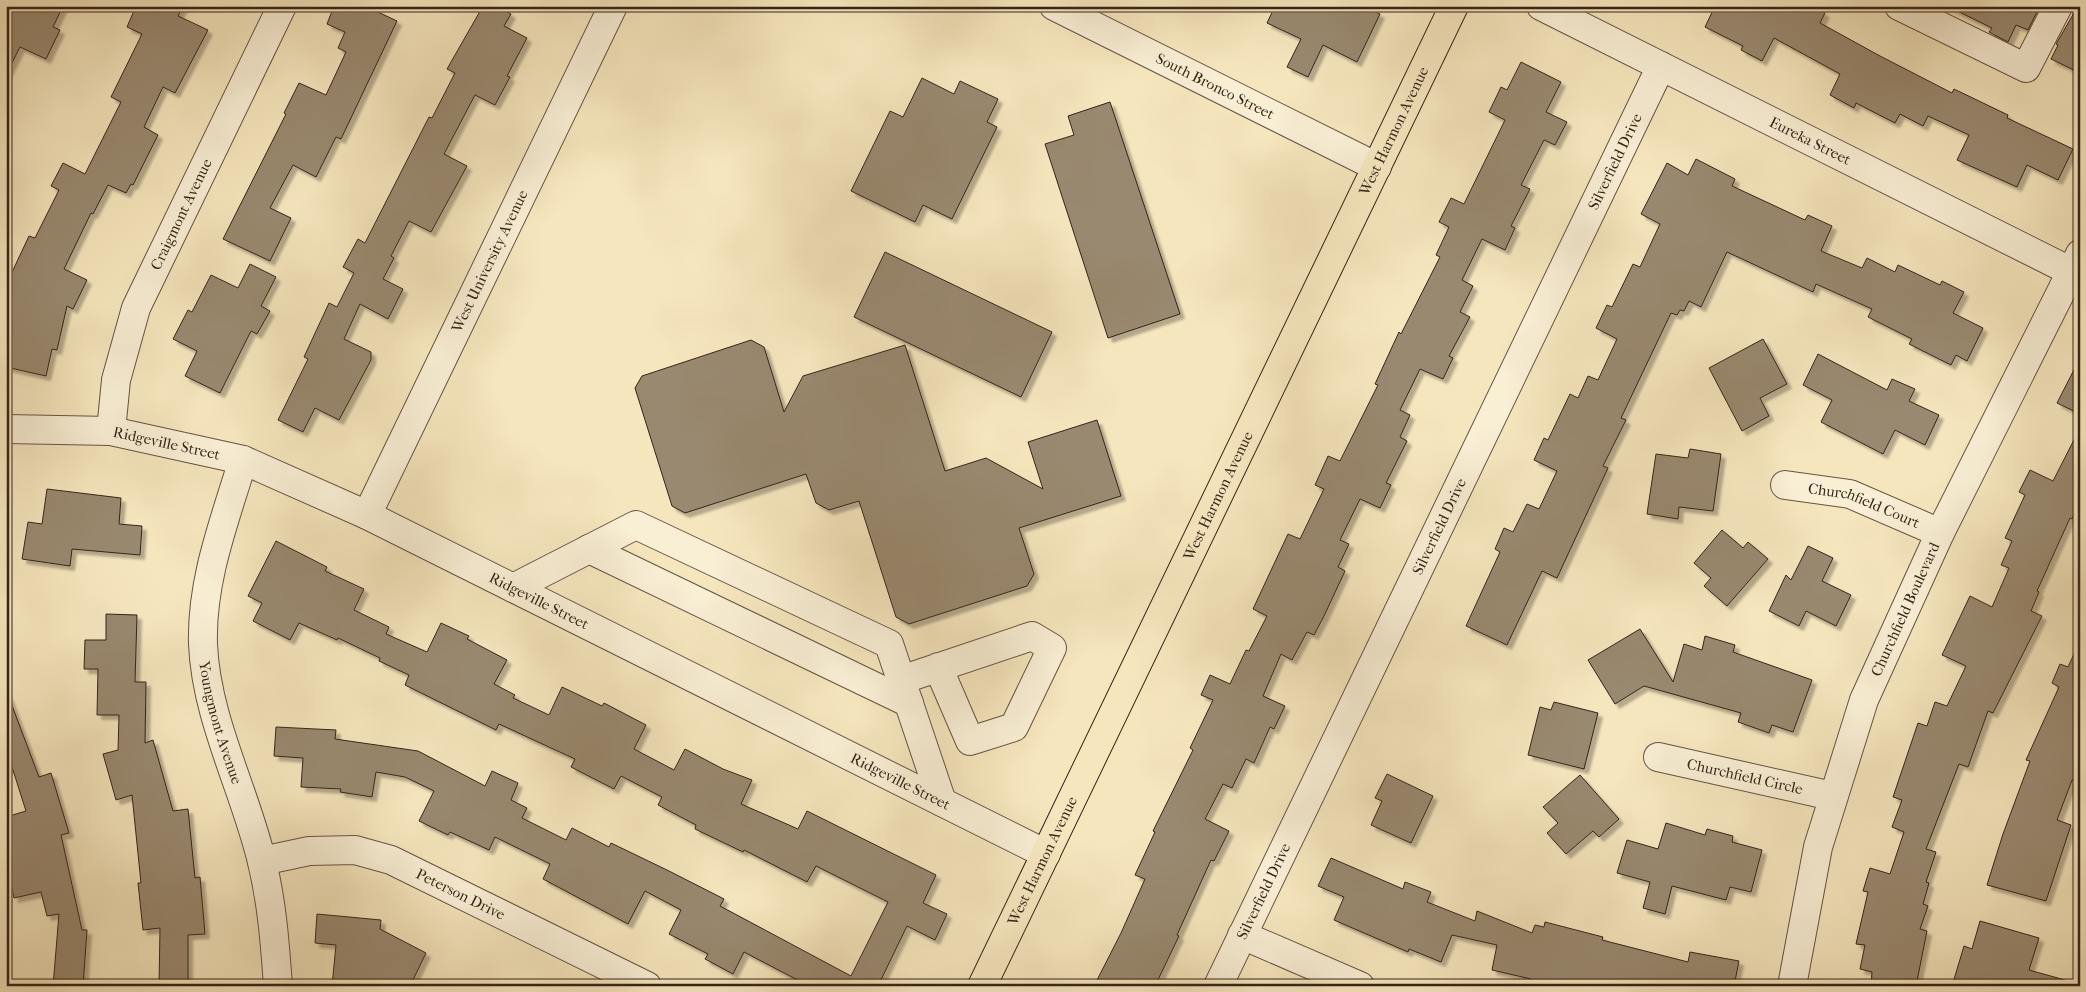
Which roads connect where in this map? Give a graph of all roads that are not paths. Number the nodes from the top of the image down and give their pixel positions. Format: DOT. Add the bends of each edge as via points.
graph roads {
  1 [pos="282,6"];
  2 [pos="613,6"];
  3 [pos="1054,6"];
  4 [pos="1454,6"];
  5 [pos="1541,6"];
  6 [pos="1899,6"];
  7 [pos="2058,6"];
  8 [pos="1661,66"];
  9 [pos="1377,167"];
  10 [pos="2077,267"];
  11 [pos="6,429"];
  12 [pos="111,432"];
  13 [pos="243,460"];
  14 [pos="1786,485"];
  15 [pos="367,515"];
  16 [pos="1940,533"];
  17 [pos="589,550"];
  18 [pos="513,588"];
  19 [pos="938,668"];
  20 [pos="905,691"];
  21 [pos="1658,757"];
  22 [pos="1832,796"];
  23 [pos="942,802"];
  24 [pos="1046,854"];
  25 [pos="262,861"];
  26 [pos="1242,935"];
  27 [pos="278,986"];
  28 [pos="646,986"];
  29 [pos="982,986"];
  30 [pos="1218,986"];
  31 [pos="1360,986"];
  32 [pos="1792,986"];
  1 -- 12 [label="street, Craigmont Avenue" via="136,308 116,380"];
  2 -- 15 [label="street, West University Avenue"];
  3 -- 9 [label="street, South Bronco Street"];
  4 -- 9 [label="main road, West Harmon Avenue"];
  5 -- 8 [label="street, Eureka Street"];
  6 -- 7 [label="street" via="2026,68"];
  8 -- 10 [label="street, Eureka Street"];
  8 -- 26 [label="street, Silverfield Drive"];
  9 -- 24 [label="main road, West Harmon Avenue"];
  10 -- 16 [label="street, Churchfield Boulevard"];
  11 -- 12 [label="street, Ridgeville Street"];
  12 -- 13 [label="street, Ridgeville Street"];
  13 -- 15 [label="street, Ridgeville Street"];
  13 -- 25 [label="street, Youngmont Avenue" via="206,585 203,644 210,694"];
  14 -- 16 [label="street, Churchfield Court" via="1850,494"];
  15 -- 18 [label="street, Ridgeville Street"];
  16 -- 22 [label="street, Churchfield Boulevard" via="1864,700"];
  17 -- 18 [label="street"];
  17 -- 20 [label="street"];
  17 -- 20 [label="street" via="636,525 889,644"];
  18 -- 23 [label="street, Ridgeville Street"];
  19 -- 20 [label="street"];
  20 -- 23 [label="street"];
  21 -- 22 [label="street, Churchfield Circle"];
  22 -- 32 [label="street, Churchfield Boulevard" via="1818,847"];
  23 -- 24 [label="street, Ridgeville Street"];
  24 -- 29 [label="main road, West Harmon Avenue"];
  25 -- 27 [label="street, Youngmont Avenue" via="273,913"];
  25 -- 28 [label="street, Peterson Drive" via="309,851 355,850 391,860"];
  26 -- 30 [label="street, Silverfield Drive"];
  26 -- 31 [label="street"];
}
